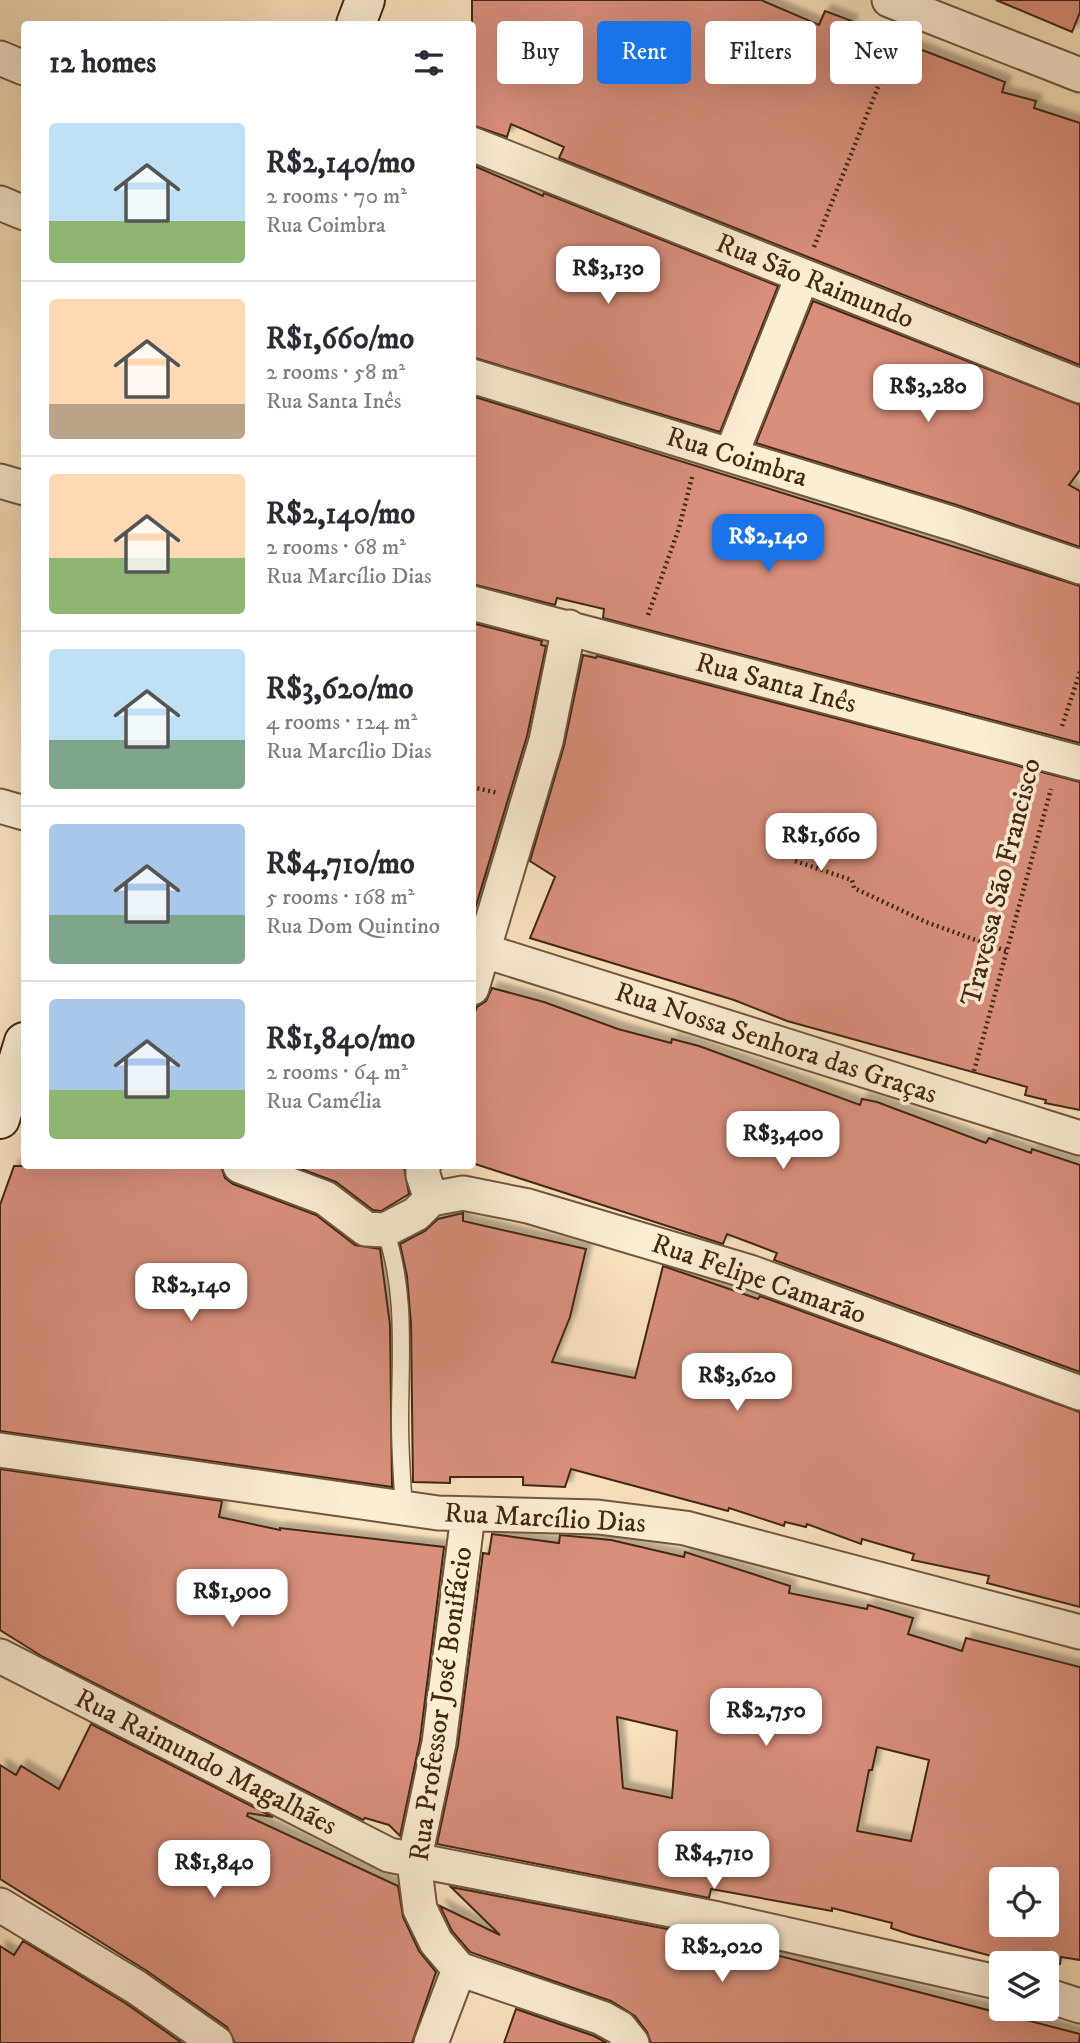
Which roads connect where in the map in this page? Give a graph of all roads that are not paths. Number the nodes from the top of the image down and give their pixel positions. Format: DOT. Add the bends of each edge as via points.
graph roads {
  1 [pos="365,0"];
  2 [pos="899,4"];
  3 [pos="357,21"];
  4 [pos="0,58"];
  5 [pos="21,67"];
  6 [pos="1080,75"];
  7 [pos="476,146"];
  8 [pos="0,203"];
  9 [pos="21,212"];
  10 [pos="802,277"];
  11 [pos="476,377"];
  12 [pos="1080,386"];
  13 [pos="716,450"];
  14 [pos="0,481"];
  15 [pos="21,487"];
  16 [pos="1080,567"];
  17 [pos="476,604"];
  18 [pos="569,627"];
  19 [pos="1068,760"];
  20 [pos="0,806"];
  21 [pos="21,812"];
  22 [pos="479,949"];
  23 [pos="21,1053"];
  24 [pos="9,1095"];
  25 [pos="1080,1138"];
  26 [pos="248,1169"];
  27 [pos="426,1180"];
  28 [pos="386,1230"];
  29 [pos="1080,1394"];
  30 [pos="0,1450"];
  31 [pos="404,1508"];
  32 [pos="468,1515"];
  33 [pos="1080,1632"];
  34 [pos="0,1656"];
  35 [pos="414,1862"];
  36 [pos="0,1905"];
  37 [pos="459,1969"];
  38 [pos="989,1980"];
  39 [pos="1059,1999"];
  40 [pos="1080,2006"];
  41 [pos="216,2043"];
  42 [pos="431,2043"];
  43 [pos="632,2043"];
  1 -- 3 [label="main road"];
  2 -- 6 [label="street"];
  4 -- 5 [label="street"];
  7 -- 10 [label="street, Rua São Raimundo"];
  8 -- 9 [label="street"];
  10 -- 12 [label="street, Rua São Raimundo"];
  10 -- 13 [label="street"];
  11 -- 13 [label="street, Rua Coimbra"];
  13 -- 16 [label="street, Rua Coimbra"];
  14 -- 15 [label="street"];
  17 -- 18 [label="street, Rua Santa Inês"];
  18 -- 19 [label="street, Rua Santa Inês"];
  18 -- 22 [label="street" via="546,741"];
  20 -- 21 [label="street"];
  22 -- 25 [label="street, Rua Nossa Senhora das Graças"];
  23 -- 24 [label="main road"];
  26 -- 28 [label="street" via="325,1198 366,1229"];
  27 -- 28 [label="street, Rua Felipe Camarão" via="416,1214"];
  27 -- 29 [label="street, Rua Felipe Camarão" via="750,1272"];
  28 -- 31 [label="lane" via="401,1306"];
  30 -- 31 [label="street, Rua Marcílio Dias"];
  31 -- 32 [label="street, Rua Marcílio Dias"];
  32 -- 33 [label="street, Rua Marcílio Dias" via="598,1517 685,1528"];
  32 -- 35 [label="street, Rua Professor José Bonifácio" via="439,1743"];
  34 -- 35 [label="street, Rua Raimundo Magalhães" via="389,1855"];
  35 -- 37 [label="street, Rua Professor José Bonifácio" via="420,1909 436,1942"];
  35 -- 38 [label="street, Rua Raimundo Magalhães" via="719,1919"];
  36 -- 41 [label="street" via="136,1987"];
  37 -- 42 [label="street"];
  37 -- 43 [label="street" via="602,2018 620,2028"];
  39 -- 40 [label="street"];
}
